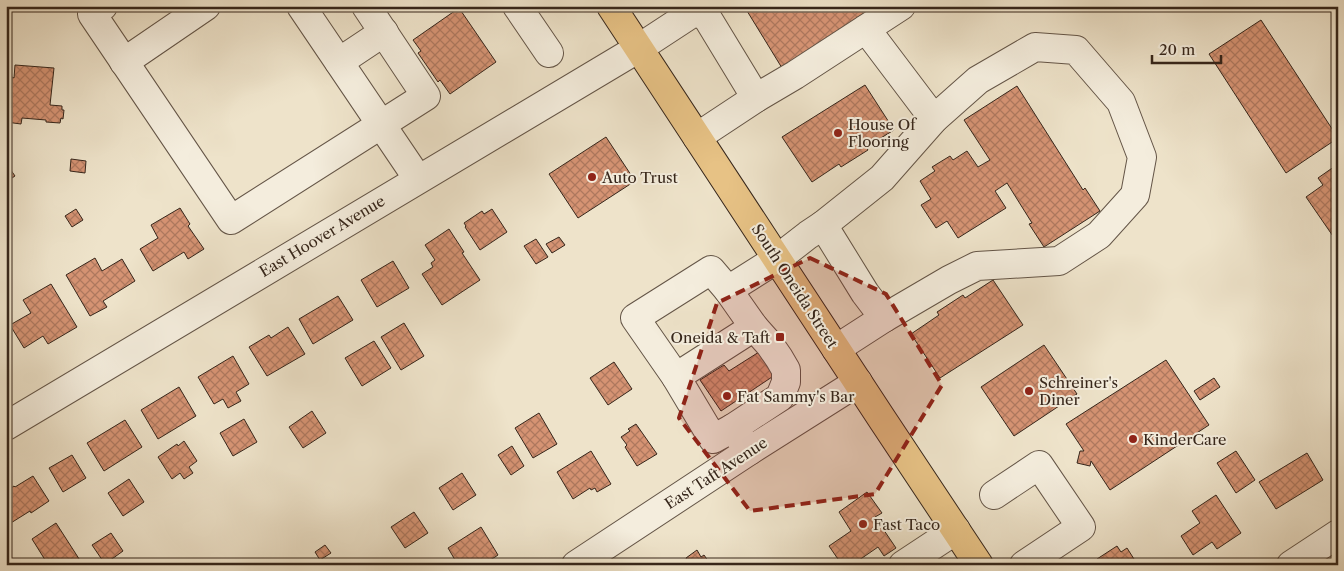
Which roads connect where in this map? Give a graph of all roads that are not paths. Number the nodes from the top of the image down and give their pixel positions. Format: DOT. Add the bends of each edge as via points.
graph roads {
  1 [pos="103,6"];
  2 [pos="206,6"];
  3 [pos="301,6"];
  4 [pos="366,6"];
  5 [pos="517,6"];
  6 [pos="611,6"];
  7 [pos="901,6"];
  8 [pos="866,29"];
  9 [pos="384,32"];
  10 [pos="639,48"];
  11 [pos="549,52"];
  12 [pos="124,62"];
  13 [pos="339,62"];
  14 [pos="756,98"];
  15 [pos="934,119"];
  16 [pos="382,125"];
  17 [pos="697,137"];
  18 [pos="418,179"];
  19 [pos="823,225"];
  20 [pos="777,259"];
  21 [pos="728,290"];
  22 [pos="884,318"];
  23 [pos="754,327"];
  24 [pos="836,349"];
  25 [pos="676,377"];
  26 [pos="858,382"];
  27 [pos="6,426"];
  28 [pos="733,428"];
  29 [pos="749,451"];
  30 [pos="994,495"];
  31 [pos="956,530"];
  32 [pos="1338,534"];
  33 [pos="576,565"];
  34 [pos="903,565"];
  35 [pos="980,565"];
  36 [pos="1024,565"];
  37 [pos="1292,565"];
  1 -- 12 [label="street" via="92,14"];
  2 -- 12 [label="street"];
  3 -- 13 [label="street"];
  4 -- 9 [label="street"];
  5 -- 11 [label="street"];
  6 -- 10 [label="main road, South Oneida Street"];
  7 -- 8 [label="street"];
  8 -- 14 [label="street"];
  8 -- 15 [label="street"];
  9 -- 13 [label="street"];
  9 -- 16 [label="street" via="426,96"];
  10 -- 14 [label="street, East Hoover Avenue" via="694,12 701,13 708,19"];
  10 -- 17 [label="main road, South Oneida Street"];
  10 -- 18 [label="street, East Hoover Avenue"];
  12 -- 16 [label="street" via="231,220"];
  13 -- 16 [label="street"];
  14 -- 17 [label="street"];
  15 -- 19 [label="street" via="882,178"];
  15 -- 22 [label="street" via="978,80 1035,47 1076,50 1121,102 1142,158 1135,195 1099,235 1060,261 977,266"];
  16 -- 18 [label="street"];
  17 -- 20 [label="main road, South Oneida Street"];
  18 -- 27 [label="street, East Hoover Avenue"];
  19 -- 20 [label="street"];
  19 -- 22 [label="street"];
  20 -- 21 [label="street"];
  20 -- 24 [label="main road, South Oneida Street"];
  21 -- 23 [label="street"];
  21 -- 25 [label="street" via="712,270 635,318"];
  22 -- 24 [label="street"];
  23 -- 25 [label="street"];
  23 -- 28 [label="street" via="786,370 786,382 780,397"];
  24 -- 26 [label="main road, South Oneida Street"];
  25 -- 28 [label="street" via="712,439"];
  26 -- 29 [label="street, East Taft Avenue"];
  26 -- 31 [label="main road, South Oneida Street"];
  28 -- 29 [label="street"];
  29 -- 33 [label="street, East Taft Avenue"];
  30 -- 36 [label="street" via="1039,465 1081,527"];
  31 -- 34 [label="street"];
  31 -- 35 [label="main road, South Oneida Street"];
  32 -- 37 [label="street"];
}
